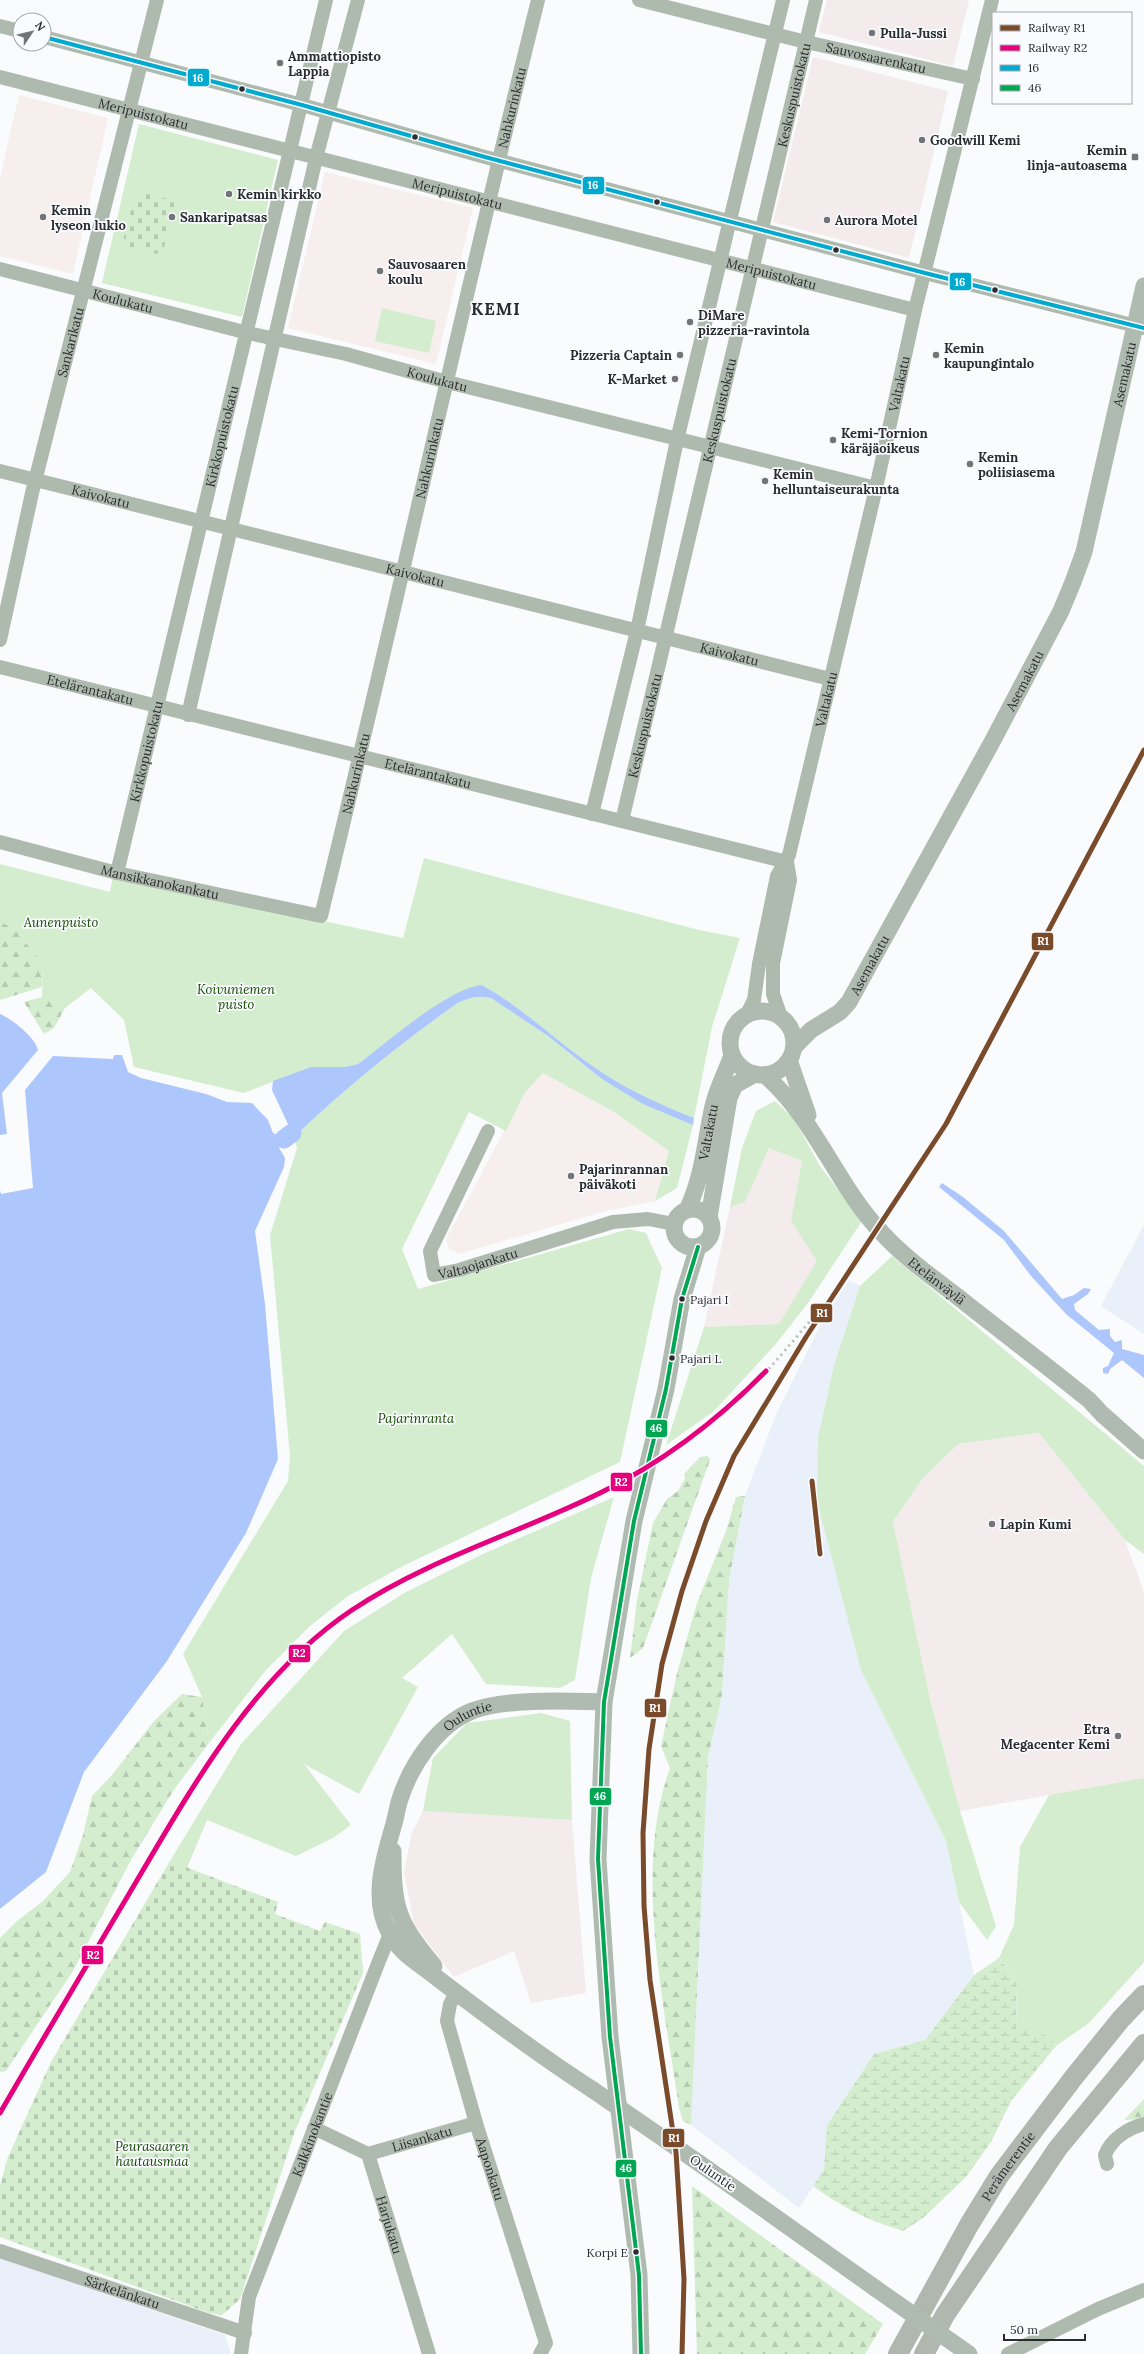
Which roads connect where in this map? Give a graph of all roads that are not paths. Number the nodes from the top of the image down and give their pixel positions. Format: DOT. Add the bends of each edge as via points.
graph roads {
  1 [pos="157,0"];
  2 [pos="326,0"];
  3 [pos="358,0"];
  4 [pos="538,0"];
  5 [pos="639,0"];
  6 [pos="783,0"];
  7 [pos="816,0"];
  8 [pos="992,0"];
  9 [pos="0,26"];
  10 [pos="12,29"];
  11 [pos="775,34"];
  12 [pos="52,39"];
  13 [pos="806,42"];
  14 [pos="141,62"];
  15 [pos="0,77"];
  16 [pos="973,79"];
  17 [pos="302,105"];
  18 [pos="129,110"];
  19 [pos="329,113"];
  20 [pos="291,151"];
  21 [pos="316,158"];
  22 [pos="498,160"];
  23 [pos="489,201"];
  24 [pos="730,221"];
  25 [pos="762,228"];
  26 [pos="721,261"];
  27 [pos="754,268"];
  28 [pos="0,269"];
  29 [pos="925,273"];
  30 [pos="1144,286"];
  31 [pos="84,290"];
  32 [pos="915,310"];
  33 [pos="1139,327"];
  34 [pos="248,333"];
  35 [pos="275,338"];
  36 [pos="447,382"];
  37 [pos="677,440"];
  38 [pos="711,448"];
  39 [pos="0,471"];
  40 [pos="36,481"];
  41 [pos="876,488"];
  42 [pos="202,522"];
  43 [pos="231,530"];
  44 [pos="403,572"];
  45 [pos="637,631"];
  46 [pos="666,638"];
  47 [pos="0,640"];
  48 [pos="0,667"];
  49 [pos="830,679"];
  50 [pos="157,708"];
  51 [pos="188,715"];
  52 [pos="360,757"];
  53 [pos="592,814"];
  54 [pos="622,821"];
  55 [pos="0,842"];
  56 [pos="787,862"];
  57 [pos="117,873"];
  58 [pos="321,916"];
  59 [pos="747,1014"];
  60 [pos="785,1022"];
  61 [pos="810,1030"];
  62 [pos="792,1053"];
  63 [pos="732,1055"];
  64 [pos="760,1075"];
  65 [pos="488,1131"];
  66 [pos="814,1132"];
  67 [pos="687,1210"];
  68 [pos="709,1217"];
  69 [pos="676,1232"];
  70 [pos="698,1247"];
  71 [pos="685,1285"];
  72 [pos="1090,1400"];
  73 [pos="1144,1440"];
  74 [pos="1144,1451"];
  75 [pos="604,1702"];
  76 [pos="396,1929"];
  77 [pos="1144,1982"];
  78 [pos="456,1993"];
  79 [pos="1144,1995"];
  80 [pos="1121,2018"];
  81 [pos="1144,2044"];
  82 [pos="476,2123"];
  83 [pos="1144,2124"];
  84 [pos="314,2128"];
  85 [pos="368,2154"];
  86 [pos="1107,2164"];
  87 [pos="0,2251"];
  88 [pos="1144,2290"];
  89 [pos="245,2332"];
  90 [pos="543,2349"];
  91 [pos="241,2354"];
  92 [pos="429,2354"];
  93 [pos="641,2354"];
  94 [pos="898,2354"];
  95 [pos="924,2354"];
  96 [pos="969,2354"];
  97 [pos="1008,2354"];
  1 -- 14 [label="street, Sankarikatu"];
  2 -- 17 [label="street, Kirkkopuistokatu"];
  3 -- 19 [label="street"];
  4 -- 22 [label="street, Nahkurinkatu"];
  5 -- 11 [label="street, Sauvosaarenkatu"];
  6 -- 11 [label="street"];
  7 -- 13 [label="street, Keskuspuistokatu"];
  8 -- 16 [label="street, Valtakatu"];
  9 -- 10 [label="street"];
  11 -- 13 [label="street, Sauvosaarenkatu"];
  11 -- 24 [label="street"];
  12 -- 14 [label="street"];
  13 -- 16 [label="street, Sauvosaarenkatu"];
  13 -- 25 [label="street, Keskuspuistokatu"];
  14 -- 17 [label="street"];
  14 -- 18 [label="street, Sankarikatu"];
  15 -- 18 [label="street, Meripuistokatu"];
  16 -- 29 [label="street, Valtakatu"];
  17 -- 19 [label="street"];
  17 -- 20 [label="street, Kirkkopuistokatu"];
  18 -- 20 [label="street, Meripuistokatu"];
  18 -- 31 [label="street, Sankarikatu"];
  19 -- 21 [label="street"];
  19 -- 22 [label="street"];
  20 -- 21 [label="street, Meripuistokatu"];
  20 -- 34 [label="street, Kirkkopuistokatu"];
  21 -- 23 [label="street, Meripuistokatu"];
  21 -- 35 [label="street"];
  22 -- 23 [label="street, Nahkurinkatu"];
  22 -- 24 [label="street"];
  23 -- 26 [label="street, Meripuistokatu"];
  23 -- 36 [label="street, Nahkurinkatu"];
  24 -- 25 [label="street"];
  24 -- 26 [label="street"];
  25 -- 27 [label="street, Keskuspuistokatu"];
  25 -- 29 [label="street"];
  26 -- 27 [label="street, Meripuistokatu"];
  26 -- 37 [label="street"];
  27 -- 32 [label="street, Meripuistokatu"];
  27 -- 38 [label="street, Keskuspuistokatu"];
  28 -- 31 [label="street, Koulukatu"];
  29 -- 32 [label="street, Valtakatu"];
  29 -- 33 [label="street"];
  30 -- 33 [label="main road, Asemakatu"];
  31 -- 34 [label="street, Koulukatu"];
  31 -- 40 [label="street, Sankarikatu"];
  32 -- 41 [label="street, Valtakatu"];
  33 -- 61 [label="main road, Asemakatu" via="1084,552 1061,611 849,1002 840,1012"];
  34 -- 35 [label="street, Koulukatu"];
  34 -- 42 [label="street, Kirkkopuistokatu"];
  35 -- 36 [label="street, Koulukatu" via="346,354"];
  35 -- 43 [label="street"];
  36 -- 37 [label="street, Koulukatu"];
  36 -- 44 [label="street, Nahkurinkatu"];
  37 -- 38 [label="street, Koulukatu"];
  37 -- 45 [label="street"];
  38 -- 41 [label="street, Koulukatu"];
  38 -- 46 [label="street, Keskuspuistokatu"];
  39 -- 40 [label="street, Kaivokatu"];
  40 -- 42 [label="street, Kaivokatu"];
  40 -- 47 [label="street, Sankarikatu"];
  41 -- 49 [label="street, Valtakatu"];
  42 -- 43 [label="street, Kaivokatu"];
  42 -- 50 [label="street, Kirkkopuistokatu"];
  43 -- 44 [label="street, Kaivokatu"];
  43 -- 51 [label="street"];
  44 -- 45 [label="street, Kaivokatu"];
  44 -- 52 [label="street, Nahkurinkatu"];
  45 -- 46 [label="street, Kaivokatu"];
  45 -- 53 [label="street"];
  46 -- 49 [label="street, Kaivokatu"];
  46 -- 54 [label="street, Keskuspuistokatu"];
  48 -- 50 [label="street, Etelärantakatu"];
  49 -- 56 [label="street, Valtakatu"];
  50 -- 51 [label="street, Etelärantakatu"];
  50 -- 57 [label="street, Kirkkopuistokatu"];
  51 -- 52 [label="street, Etelärantakatu"];
  52 -- 53 [label="street, Etelärantakatu"];
  52 -- 58 [label="street, Nahkurinkatu"];
  53 -- 54 [label="street, Etelärantakatu"];
  54 -- 56 [label="street, Etelärantakatu"];
  55 -- 57 [label="street, Mansikkanokankatu"];
  56 -- 59 [label="street, Valtakatu" via="777,876 754,1000"];
  56 -- 60 [label="street, Valtakatu" via="790,880 773,963 773,994"];
  57 -- 58 [label="street, Mansikkanokankatu"];
  59 -- 60 [label="main road" via="764,1011"];
  59 -- 63 [label="main road" via="740,1020 731,1036"];
  60 -- 61 [label="main road"];
  60 -- 62 [label="main road"];
  61 -- 62 [label="main road, Asemakatu"];
  62 -- 64 [label="main road" via="783,1068"];
  62 -- 66 [label="main road, Etelänväylä"];
  63 -- 64 [label="main road" via="746,1070"];
  63 -- 67 [label="main road, Valtakatu" via="713,1106 705,1157"];
  64 -- 66 [label="main road, Etelänväylä" via="781,1089"];
  64 -- 68 [label="main road, Valtakatu" via="735,1086 729,1098"];
  65 -- 69 [label="street, Valtaojankatu" via="430,1251 434,1275 459,1270 613,1222 648,1219"];
  66 -- 72 [label="main road, Etelänväylä" via="858,1204 882,1233 921,1268"];
  67 -- 68 [label="main road" via="695,1209"];
  67 -- 69 [label="main road" via="679,1215"];
  68 -- 70 [label="main road" via="712,1222 711,1235 708,1241"];
  69 -- 70 [label="main road" via="687,1246"];
  69 -- 71 [label="main road"];
  70 -- 71 [label="main road"];
  71 -- 75 [label="main road" via="666,1389 634,1521"];
  72 -- 73 [label="main road, Etelänväylä" via="1107,1410"];
  72 -- 74 [label="main road, Etelänväylä"];
  75 -- 76 [label="main road, Ouluntie" via="555,1701 490,1706 456,1719 439,1732 413,1770 401,1798 384,1854 380,1906"];
  75 -- 93 [label="main road" via="598,1859 610,2037 639,2275"];
  76 -- 78 [label="main road, Ouluntie" via="406,1955"];
  76 -- 84 [label="street, Kalkkinokantie"];
  77 -- 80 [label="highway" via="1132,1995"];
  78 -- 82 [label="street, Aaponkatu" via="450,2004 447,2021"];
  78 -- 96 [label="main road, Ouluntie, bridge"];
  79 -- 80 [label="highway, Perämerentie"];
  80 -- 94 [label="highway, Perämerentie" via="999,2176"];
  81 -- 95 [label="highway" via="1058,2148 945,2315"];
  82 -- 85 [label="street, Liisankatu"];
  82 -- 90 [label="street, Aaponkatu"];
  83 -- 86 [label="street" via="1128,2130 1117,2138 1105,2155"];
  84 -- 85 [label="street"];
  84 -- 89 [label="street, Kalkkinokantie" via="249,2297"];
  85 -- 92 [label="street, Harjukatu"];
  87 -- 89 [label="street, Särkelänkatu"];
  88 -- 97 [label="street" via="1098,2309"];
  89 -- 91 [label="street, Kalkkinokantie"];
}
